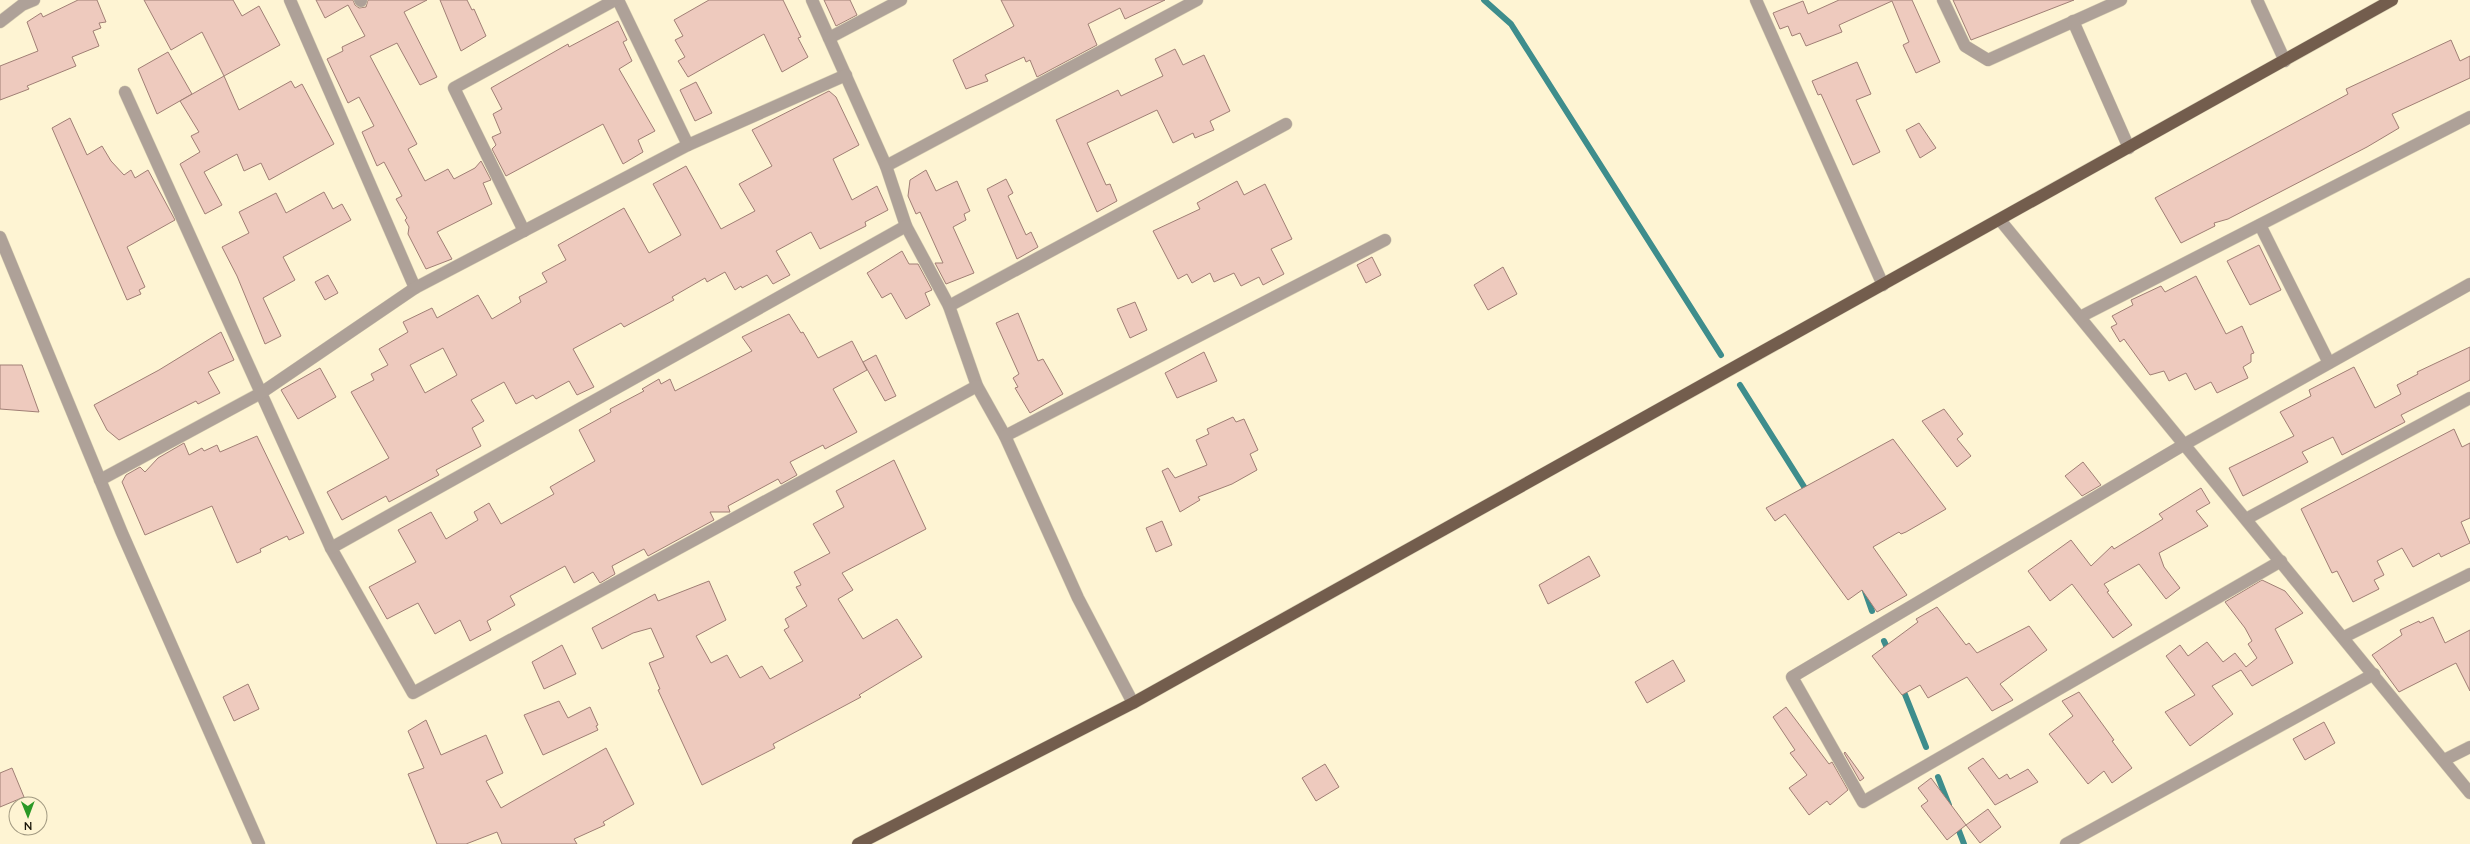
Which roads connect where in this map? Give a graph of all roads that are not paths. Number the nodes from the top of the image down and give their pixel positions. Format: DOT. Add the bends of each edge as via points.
graph roads {
  1 [pos="34,0"];
  2 [pos="290,0"];
  3 [pos="616,0"];
  4 [pos="812,0"];
  5 [pos="901,0"];
  6 [pos="1197,0"];
  7 [pos="1756,0"];
  8 [pos="1943,0"];
  9 [pos="2121,0"];
  10 [pos="2258,0"];
  11 [pos="2392,0"];
  12 [pos="21,3"];
  13 [pos="2073,21"];
  14 [pos="0,22"];
  15 [pos="829,38"];
  16 [pos="2285,61"];
  17 [pos="846,75"];
  18 [pos="125,92"];
  19 [pos="2470,117"];
  20 [pos="1286,124"];
  21 [pos="688,145"];
  22 [pos="2128,148"];
  23 [pos="886,166"];
  24 [pos="2000,220"];
  25 [pos="2260,225"];
  26 [pos="906,226"];
  27 [pos="524,231"];
  28 [pos="0,237"];
  29 [pos="1385,240"];
  30 [pos="2470,284"];
  31 [pos="1883,285"];
  32 [pos="414,288"];
  33 [pos="949,306"];
  34 [pos="2080,317"];
  35 [pos="2329,363"];
  36 [pos="977,386"];
  37 [pos="261,393"];
  38 [pos="2470,398"];
  39 [pos="1005,436"];
  40 [pos="2184,444"];
  41 [pos="100,480"];
  42 [pos="2246,518"];
  43 [pos="331,548"];
  44 [pos="2281,561"];
  45 [pos="2470,574"];
  46 [pos="2344,637"];
  47 [pos="2374,674"];
  48 [pos="1133,703"];
  49 [pos="2470,747"];
  50 [pos="2444,760"];
  51 [pos="2470,793"];
  52 [pos="259,844"];
  53 [pos="858,844"];
  54 [pos="2066,844"];
  1 -- 12 [label="street"];
  2 -- 32 [label="street"];
  3 -- 21 [label="street"];
  3 -- 27 [label="street" via="454,88"];
  4 -- 15 [label="street"];
  5 -- 15 [label="street"];
  6 -- 23 [label="street"];
  7 -- 31 [label="street"];
  8 -- 13 [label="street" via="1965,46 1988,60"];
  9 -- 13 [label="street"];
  10 -- 16 [label="street"];
  11 -- 16 [label="main road"];
  12 -- 14 [label="street"];
  13 -- 22 [label="street"];
  15 -- 17 [label="street"];
  16 -- 22 [label="main road"];
  17 -- 21 [label="street"];
  17 -- 23 [label="street"];
  18 -- 37 [label="street"];
  19 -- 25 [label="street"];
  20 -- 33 [label="street"];
  21 -- 27 [label="street"];
  22 -- 24 [label="main road"];
  23 -- 26 [label="street"];
  24 -- 31 [label="main road"];
  24 -- 34 [label="street"];
  25 -- 34 [label="street"];
  25 -- 35 [label="street"];
  26 -- 33 [label="street"];
  26 -- 43 [label="street"];
  27 -- 32 [label="street"];
  28 -- 41 [label="street"];
  29 -- 39 [label="street"];
  30 -- 35 [label="street"];
  31 -- 48 [label="main road"];
  32 -- 37 [label="street"];
  33 -- 36 [label="street"];
  34 -- 40 [label="street"];
  35 -- 40 [label="street"];
  36 -- 39 [label="street"];
  36 -- 43 [label="street" via="413,693"];
  37 -- 41 [label="street"];
  37 -- 43 [label="street"];
  38 -- 42 [label="street"];
  39 -- 48 [label="street" via="1078,598"];
  40 -- 42 [label="street"];
  40 -- 44 [label="street" via="1792,677 1863,802"];
  41 -- 52 [label="street"];
  42 -- 44 [label="street"];
  44 -- 46 [label="street"];
  45 -- 46 [label="street"];
  46 -- 47 [label="street"];
  47 -- 50 [label="street"];
  47 -- 54 [label="street"];
  48 -- 53 [label="main road"];
  49 -- 50 [label="street"];
  50 -- 51 [label="street"];
}
